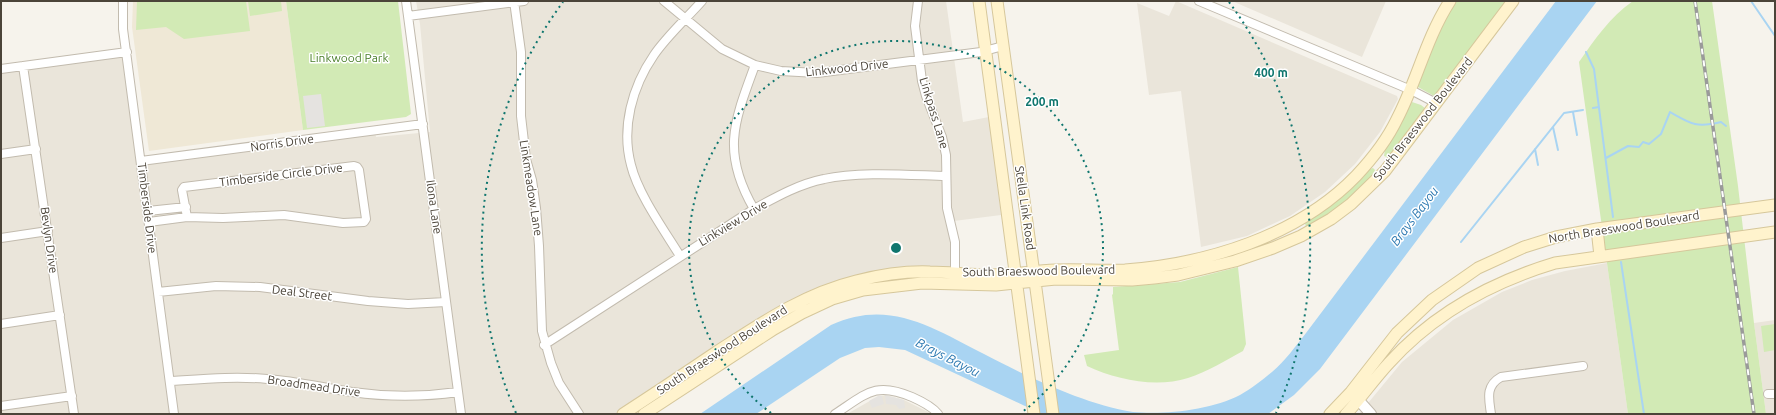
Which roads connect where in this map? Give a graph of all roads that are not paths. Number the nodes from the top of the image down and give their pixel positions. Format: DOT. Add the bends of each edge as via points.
graph roads {
  1 [pos="123,1"];
  2 [pos="406,1"];
  3 [pos="524,1"];
  4 [pos="664,1"];
  5 [pos="702,1"];
  6 [pos="918,1"];
  7 [pos="980,1"];
  8 [pos="997,1"];
  9 [pos="1199,1"];
  10 [pos="1450,1"];
  11 [pos="1513,1"];
  12 [pos="515,2"];
  13 [pos="408,16"];
  14 [pos="686,20"];
  15 [pos="1003,46"];
  16 [pos="986,51"];
  17 [pos="127,52"];
  18 [pos="920,61"];
  19 [pos="755,65"];
  20 [pos="23,66"];
  21 [pos="1,69"];
  22 [pos="1411,90"];
  23 [pos="1436,103"];
  24 [pos="1013,119"];
  25 [pos="996,121"];
  26 [pos="423,124"];
  27 [pos="36,149"];
  28 [pos="1,154"];
  29 [pos="1371,158"];
  30 [pos="141,161"];
  31 [pos="1385,171"];
  32 [pos="946,176"];
  33 [pos="1775,205"];
  34 [pos="186,207"];
  35 [pos="754,209"];
  36 [pos="148,211"];
  37 [pos="187,217"];
  38 [pos="149,222"];
  39 [pos="1293,223"];
  40 [pos="1597,229"];
  41 [pos="48,231"];
  42 [pos="1775,232"];
  43 [pos="1301,236"];
  44 [pos="1,238"];
  45 [pos="680,256"];
  46 [pos="1600,256"];
  47 [pos="1193,260"];
  48 [pos="1194,271"];
  49 [pos="955,273"];
  50 [pos="1099,275"];
  51 [pos="1034,277"];
  52 [pos="1016,279"];
  53 [pos="158,292"];
  54 [pos="1443,292"];
  55 [pos="446,302"];
  56 [pos="1453,308"];
  57 [pos="60,316"];
  58 [pos="1,324"];
  59 [pos="544,345"];
  60 [pos="1583,366"];
  61 [pos="170,381"];
  62 [pos="458,392"];
  63 [pos="72,396"];
  64 [pos="1355,396"];
  65 [pos="1,406"];
  66 [pos="74,414"];
  67 [pos="174,414"];
  68 [pos="461,414"];
  69 [pos="579,414"];
  70 [pos="623,414"];
  71 [pos="644,414"];
  72 [pos="835,414"];
  73 [pos="938,414"];
  74 [pos="1034,414"];
  75 [pos="1052,414"];
  76 [pos="1330,414"];
  77 [pos="1346,414"];
  78 [pos="1371,414"];
  79 [pos="1491,414"];
  1 -- 17 [label="street, Timberside Drive" via="123,29"];
  2 -- 13 [label="street, Ilona Lane"];
  3 -- 12 [label="street"];
  4 -- 14 [label="street, Linkwood Drive"];
  5 -- 14 [label="street"];
  6 -- 18 [label="street, Linkpass Lane" via="915,26"];
  7 -- 16 [label="main road, Stella Link Road"];
  8 -- 15 [label="main road, Stella Link Road"];
  9 -- 22 [label="street"];
  10 -- 22 [label="main road, South Braeswood Boulevard" via="1436,23"];
  11 -- 23 [label="main road, South Braeswood Boulevard"];
  12 -- 13 [label="street"];
  12 -- 59 [label="street, Linkmeadow Lane" via="521,52 521,116 536,208"];
  13 -- 26 [label="street, Ilona Lane"];
  14 -- 19 [label="street, Linkwood Drive" via="722,49"];
  14 -- 45 [label="street" via="654,55 637,85 628,119 631,166 637,183"];
  15 -- 16 [label="street, Linkwood Drive"];
  15 -- 24 [label="main road, Stella Link Road"];
  16 -- 18 [label="street, Linkwood Drive"];
  16 -- 25 [label="main road, Stella Link Road"];
  17 -- 20 [label="street"];
  17 -- 30 [label="street, Timberside Drive"];
  18 -- 19 [label="street, Linkwood Drive" via="806,73"];
  18 -- 32 [label="street, Linkpass Lane" via="926,96 942,137 946,155"];
  19 -- 35 [label="street" via="739,111 733,144 737,169"];
  20 -- 21 [label="street"];
  20 -- 27 [label="street, Bevlyn Drive"];
  22 -- 23 [label="street"];
  22 -- 29 [label="main road, South Braeswood Boulevard" via="1397,121"];
  23 -- 31 [label="main road, South Braeswood Boulevard"];
  24 -- 25 [label="main road"];
  24 -- 51 [label="main road, Stella Link Road"];
  25 -- 52 [label="main road, Stella Link Road"];
  26 -- 30 [label="street, Norris Drive"];
  26 -- 55 [label="street, Ilona Lane"];
  27 -- 28 [label="street"];
  27 -- 41 [label="street, Bevlyn Drive"];
  29 -- 31 [label="main road"];
  29 -- 39 [label="main road, South Braeswood Boulevard" via="1327,201"];
  30 -- 36 [label="street, Timberside Drive"];
  31 -- 43 [label="main road, South Braeswood Boulevard" via="1351,204"];
  32 -- 35 [label="street, Linkview Drive" via="837,177 812,182"];
  32 -- 49 [label="street, Linkpass Lane" via="947,208 955,242"];
  33 -- 40 [label="main road, North Braeswood Boulevard"];
  34 -- 36 [label="street"];
  34 -- 37 [label="street, Timberside Circle Drive"];
  34 -- 37 [label="street, Timberside Circle Drive" via="182,190 184,187 354,166 359,170 366,219 364,222 343,224 284,215"];
  35 -- 45 [label="street, Linkview Drive"];
  36 -- 38 [label="street, Timberside Drive"];
  37 -- 38 [label="street, Timberside Circle Drive"];
  38 -- 53 [label="street, Timberside Drive"];
  39 -- 43 [label="main road"];
  39 -- 47 [label="main road, South Braeswood Boulevard" via="1254,241"];
  40 -- 46 [label="main road"];
  40 -- 54 [label="main road, North Braeswood Boulevard" via="1556,237 1524,247 1478,268"];
  41 -- 44 [label="street"];
  41 -- 57 [label="street, Bevlyn Drive"];
  42 -- 46 [label="main road, North Braeswood Boulevard"];
  43 -- 48 [label="main road, South Braeswood Boulevard" via="1257,254"];
  45 -- 59 [label="street, Linkview Drive"];
  46 -- 56 [label="main road, North Braeswood Boulevard" via="1555,263 1526,272"];
  47 -- 48 [label="main road"];
  47 -- 50 [label="main road, South Braeswood Boulevard"];
  48 -- 50 [label="main road, South Braeswood Boulevard" via="1154,278"];
  49 -- 52 [label="main road, South Braeswood Boulevard"];
  49 -- 70 [label="main road, South Braeswood Boulevard" via="921,272 878,276 837,286 814,295 765,320"];
  50 -- 51 [label="main road, South Braeswood Boulevard" via="1056,279"];
  51 -- 52 [label="main road, South Braeswood Boulevard"];
  51 -- 75 [label="main road, Stella Link Road"];
  52 -- 71 [label="main road, South Braeswood Boulevard" via="983,285 922,283 863,290 832,299 774,329"];
  52 -- 74 [label="main road, Stella Link Road"];
  53 -- 55 [label="street, Deal Street" via="216,286 260,287 400,304"];
  53 -- 61 [label="street, Timberside Drive"];
  54 -- 56 [label="main road"];
  54 -- 64 [label="main road, North Braeswood Boulevard" via="1397,333"];
  55 -- 62 [label="street, Ilona Lane"];
  56 -- 64 [label="main road, North Braeswood Boulevard" via="1410,342"];
  57 -- 58 [label="street"];
  57 -- 63 [label="street, Bevlyn Drive"];
  59 -- 69 [label="street, Linkmeadow Lane" via="559,383"];
  60 -- 79 [label="street" via="1501,377 1489,390"];
  61 -- 62 [label="street, Broadmead Drive" via="225,377 267,379 392,396 430,396"];
  61 -- 67 [label="street, Timberside Drive"];
  62 -- 68 [label="street, Ilona Lane"];
  63 -- 65 [label="street"];
  63 -- 66 [label="street, Bevlyn Drive"];
  64 -- 76 [label="main road, North Braeswood Boulevard"];
  64 -- 77 [label="main road, North Braeswood Boulevard"];
  64 -- 78 [label="street"];
  72 -- 73 [label="street" via="862,397 882,389 898,391 914,398"];
}
